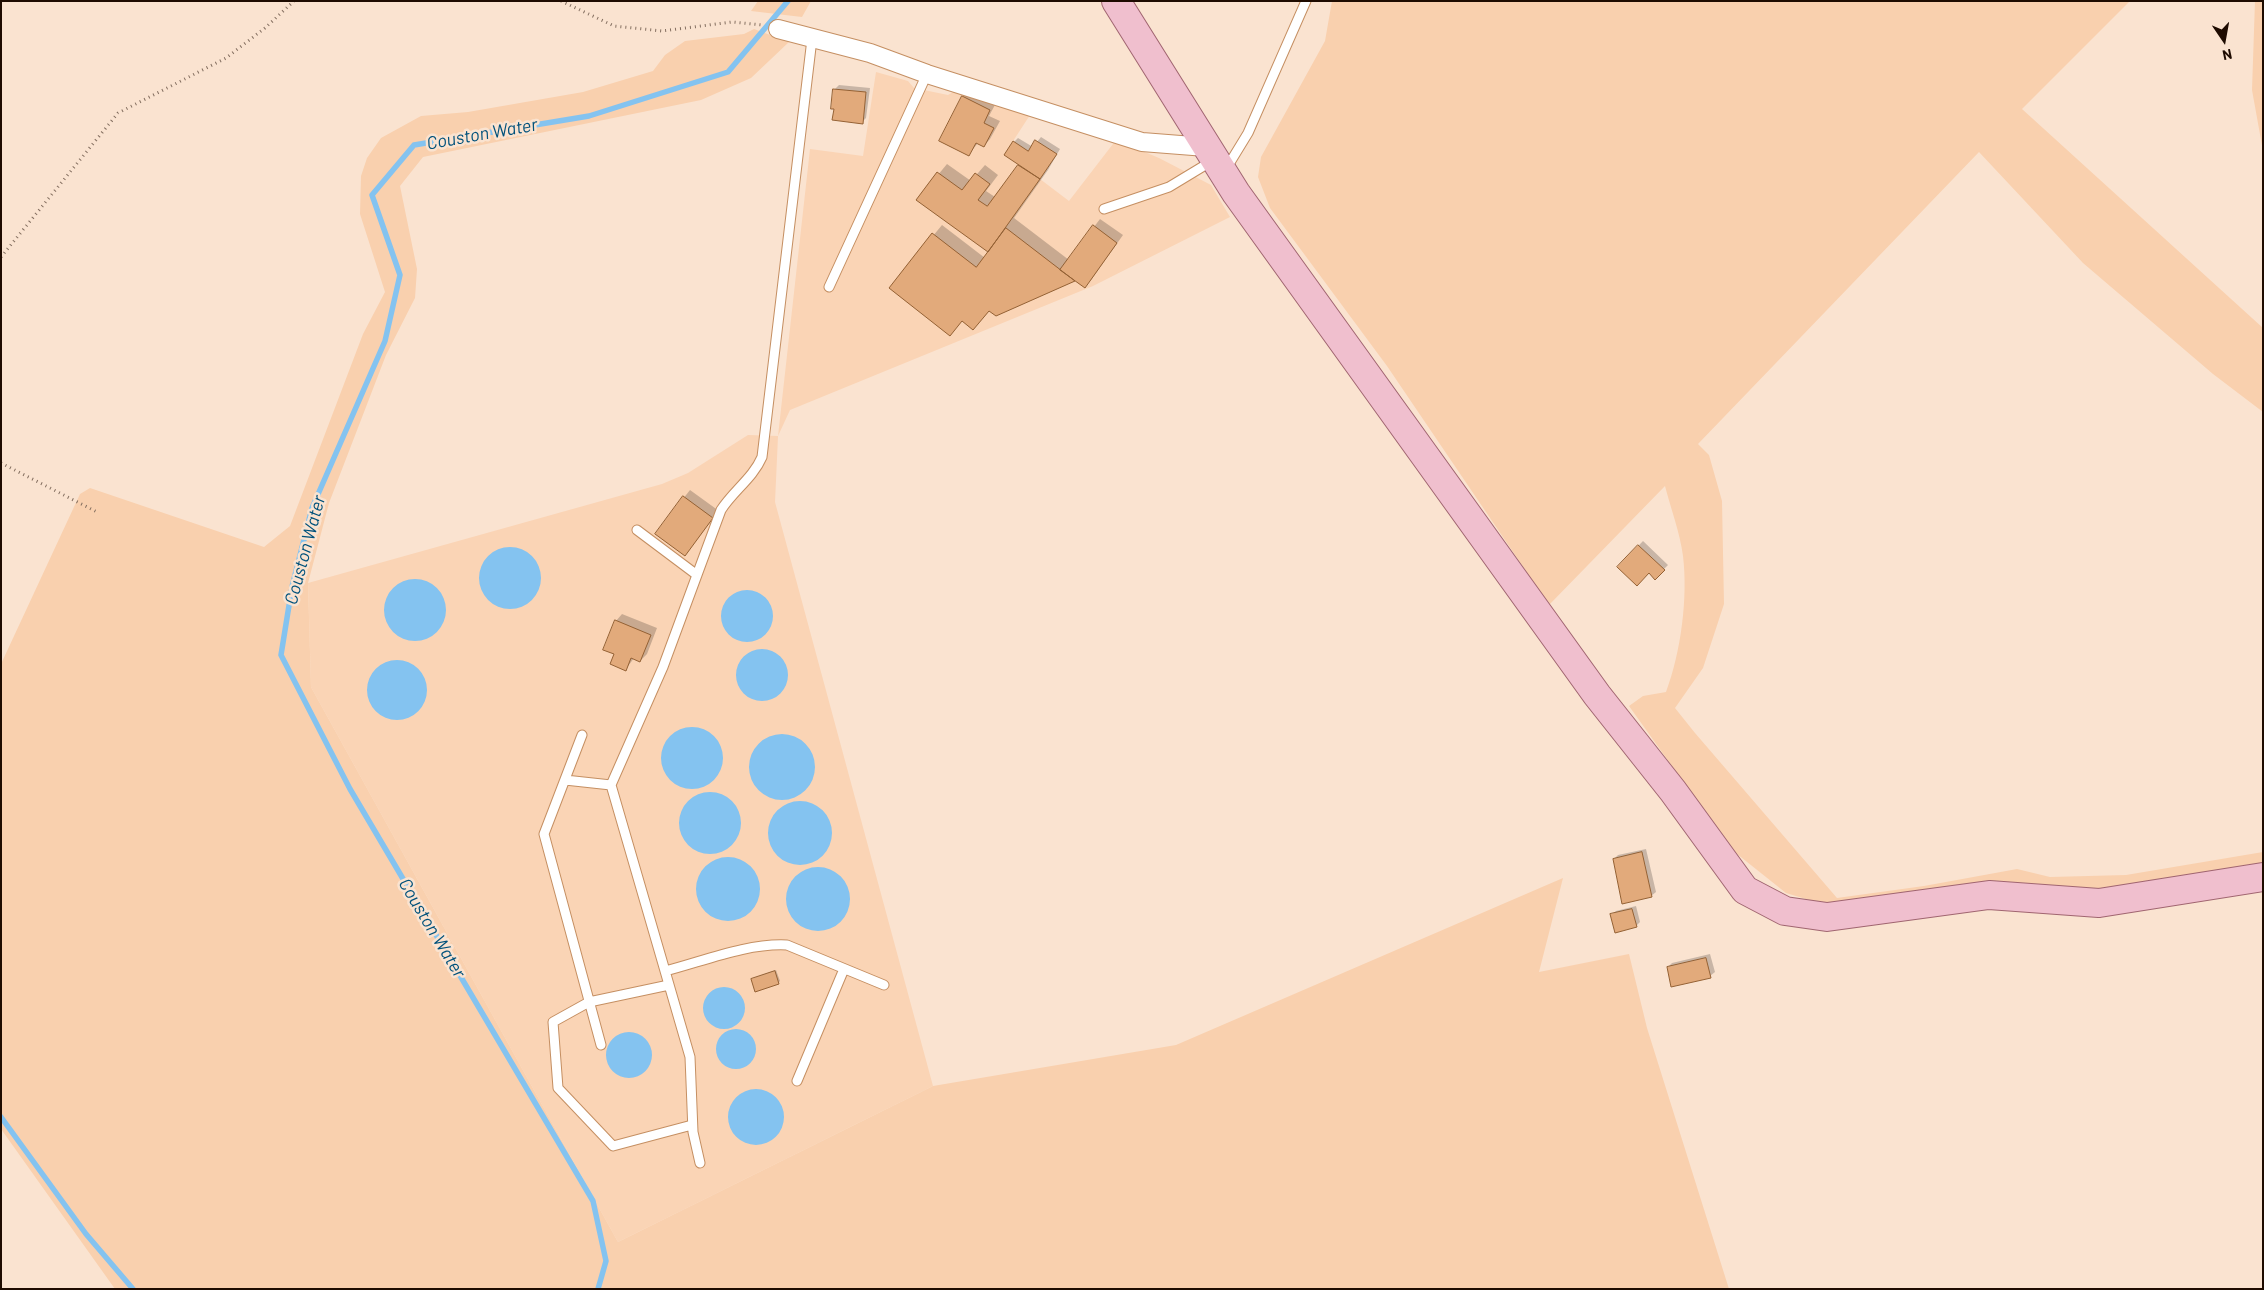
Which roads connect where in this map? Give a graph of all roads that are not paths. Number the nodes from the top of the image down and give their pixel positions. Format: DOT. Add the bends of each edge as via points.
graph roads {
  1 [pos="1116,1"];
  2 [pos="1306,1"];
  3 [pos="778,29"];
  4 [pos="812,39"];
  5 [pos="927,74"];
  6 [pos="1214,160"];
  7 [pos="1104,209"];
  8 [pos="829,287"];
  9 [pos="637,530"];
  10 [pos="697,575"];
  11 [pos="582,735"];
  12 [pos="565,780"];
  13 [pos="612,785"];
  14 [pos="2263,877"];
  15 [pos="844,969"];
  16 [pos="665,972"];
  17 [pos="669,985"];
  18 [pos="884,985"];
  19 [pos="589,1002"];
  20 [pos="601,1045"];
  21 [pos="797,1081"];
  22 [pos="692,1125"];
  23 [pos="700,1163"];
  1 -- 6 [label="main road"];
  2 -- 6 [label="lane" via="1248,133"];
  3 -- 4 [label="street"];
  4 -- 5 [label="street" via="870,53"];
  4 -- 10 [label="lane" via="762,457 757,469 721,510"];
  5 -- 6 [label="street" via="1142,142"];
  5 -- 8 [label="lane"];
  6 -- 7 [label="lane" via="1168,187"];
  6 -- 14 [label="main road" via="1597,695 1745,890 1785,912 1827,917 1989,895 2099,903"];
  9 -- 10 [label="lane"];
  10 -- 13 [label="lane" via="663,667"];
  11 -- 12 [label="lane"];
  12 -- 13 [label="lane"];
  12 -- 19 [label="lane" via="544,834"];
  13 -- 16 [label="lane"];
  15 -- 16 [label="lane" via="787,946 773,945"];
  15 -- 18 [label="lane"];
  15 -- 21 [label="lane"];
  16 -- 17 [label="lane"];
  17 -- 19 [label="lane"];
  17 -- 22 [label="lane" via="690,1057"];
  19 -- 20 [label="lane"];
  19 -- 22 [label="lane" via="553,1022 558,1088 613,1146"];
  22 -- 23 [label="lane"];
}
